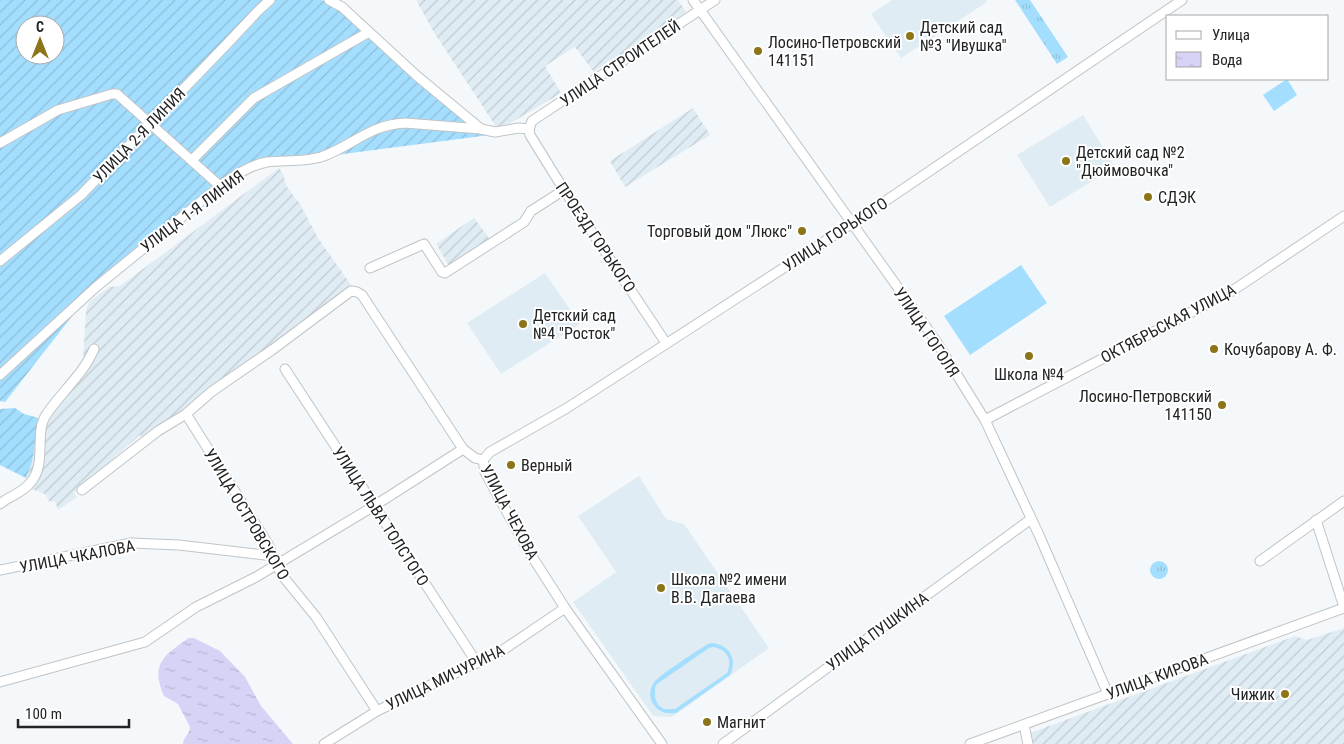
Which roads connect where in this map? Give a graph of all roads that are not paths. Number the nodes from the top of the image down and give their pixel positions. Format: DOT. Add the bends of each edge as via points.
graph roads {
  1 [pos="270,0"];
  2 [pos="329,0"];
  3 [pos="693,0"];
  4 [pos="715,0"];
  5 [pos="1182,0"];
  6 [pos="700,10"];
  7 [pos="369,32"];
  8 [pos="150,123"];
  9 [pos="481,129"];
  10 [pos="529,130"];
  11 [pos="0,143"];
  12 [pos="192,160"];
  13 [pos="220,186"];
  14 [pos="564,190"];
  15 [pos="1344,216"];
  16 [pos="853,223"];
  17 [pos="0,261"];
  18 [pos="370,268"];
  19 [pos="666,343"];
  20 [pos="94,349"];
  21 [pos="285,369"];
  22 [pos="0,375"];
  23 [pos="186,414"];
  24 [pos="985,420"];
  25 [pos="464,449"];
  26 [pos="483,460"];
  27 [pos="82,490"];
  28 [pos="1344,501"];
  29 [pos="0,504"];
  30 [pos="374,506"];
  31 [pos="1032,519"];
  32 [pos="1316,520"];
  33 [pos="274,560"];
  34 [pos="1260,561"];
  35 [pos="0,570"];
  36 [pos="565,608"];
  37 [pos="1344,608"];
  38 [pos="477,663"];
  39 [pos="0,682"];
  40 [pos="1108,694"];
  41 [pos="377,711"];
  42 [pos="1024,725"];
  43 [pos="324,744"];
  44 [pos="662,744"];
  45 [pos="723,744"];
  46 [pos="970,744"];
  47 [pos="1028,744"];
  1 -- 8 [label="street, УЛИЦА 2-Я ЛИНИЯ"];
  2 -- 7 [label="street" via="342,6"];
  3 -- 6 [label="street, УЛИЦА ГОГОЛЯ"];
  4 -- 6 [label="street, УЛИЦА СТРОИТЕЛЕЙ"];
  5 -- 16 [label="street, УЛИЦА ГОРЬКОГО"];
  6 -- 10 [label="street, УЛИЦА СТРОИТЕЛЕЙ" via="532,121"];
  6 -- 16 [label="street, УЛИЦА ГОГОЛЯ"];
  7 -- 9 [label="street"];
  7 -- 12 [label="street" via="254,98"];
  8 -- 11 [label="street" via="117,94 112,94 58,110"];
  8 -- 12 [label="street"];
  8 -- 17 [label="street, УЛИЦА 2-Я ЛИНИЯ" via="81,195"];
  9 -- 10 [label="street, УЛИЦА 1-Я ЛИНИЯ" via="495,132 519,128"];
  9 -- 13 [label="street, УЛИЦА 1-Я ЛИНИЯ" via="405,123 385,125 326,155 267,162 234,176"];
  10 -- 14 [label="street, ПРОЕЗД ГОРЬКОГО"];
  12 -- 13 [label="street"];
  13 -- 22 [label="street, УЛИЦА 1-Я ЛИНИЯ" via="96,287"];
  14 -- 18 [label="street" via="531,212 524,222 445,273 424,244"];
  14 -- 19 [label="street, ПРОЕЗД ГОРЬКОГО"];
  15 -- 24 [label="street, ОКТЯБРЬСКАЯ УЛИЦА" via="1232,291"];
  16 -- 19 [label="street, УЛИЦА ГОРЬКОГО"];
  16 -- 24 [label="street, УЛИЦА ГОГОЛЯ" via="936,341"];
  19 -- 26 [label="street, УЛИЦА ГОРЬКОГО" via="567,408 490,452"];
  20 -- 29 [label="street" via="81,373 45,416 41,425 41,458 32,481 17,495"];
  21 -- 30 [label="street, УЛИЦА ЛЬВА ТОЛСТОГО"];
  23 -- 25 [label="street, УЛИЦА ЧЕХОВА" via="351,291 362,295"];
  23 -- 27 [label="street" via="158,431"];
  23 -- 33 [label="street, УЛИЦА ОСТРОВСКОГО" via="268,544"];
  24 -- 31 [label="street, УЛИЦА ГОГОЛЯ"];
  25 -- 26 [label="street, УЛИЦА ЧЕХОВА"];
  25 -- 30 [label="street"];
  26 -- 36 [label="street, УЛИЦА ЧЕХОВА" via="485,472 526,547"];
  28 -- 32 [label="street"];
  30 -- 33 [label="street"];
  30 -- 38 [label="street, УЛИЦА ЛЬВА ТОЛСТОГО"];
  31 -- 40 [label="street, УЛИЦА ГОГОЛЯ"];
  31 -- 45 [label="street, УЛИЦА ПУШКИНА"];
  32 -- 34 [label="street"];
  32 -- 37 [label="street"];
  33 -- 35 [label="street, УЛИЦА ЧКАЛОВА" via="179,545 131,543"];
  33 -- 39 [label="street" via="256,577 196,607 145,642"];
  33 -- 41 [label="street, УЛИЦА ОСТРОВСКОГО" via="290,586 316,617"];
  36 -- 38 [label="street, УЛИЦА МИЧУРИНА" via="503,650"];
  36 -- 44 [label="street, УЛИЦА ЧЕХОВА"];
  37 -- 40 [label="street, УЛИЦА КИРОВА"];
  38 -- 41 [label="street, УЛИЦА МИЧУРИНА"];
  40 -- 42 [label="street, УЛИЦА КИРОВА"];
  41 -- 43 [label="street, УЛИЦА МИЧУРИНА"];
  42 -- 46 [label="street, УЛИЦА КИРОВА"];
  42 -- 47 [label="street"];
}
